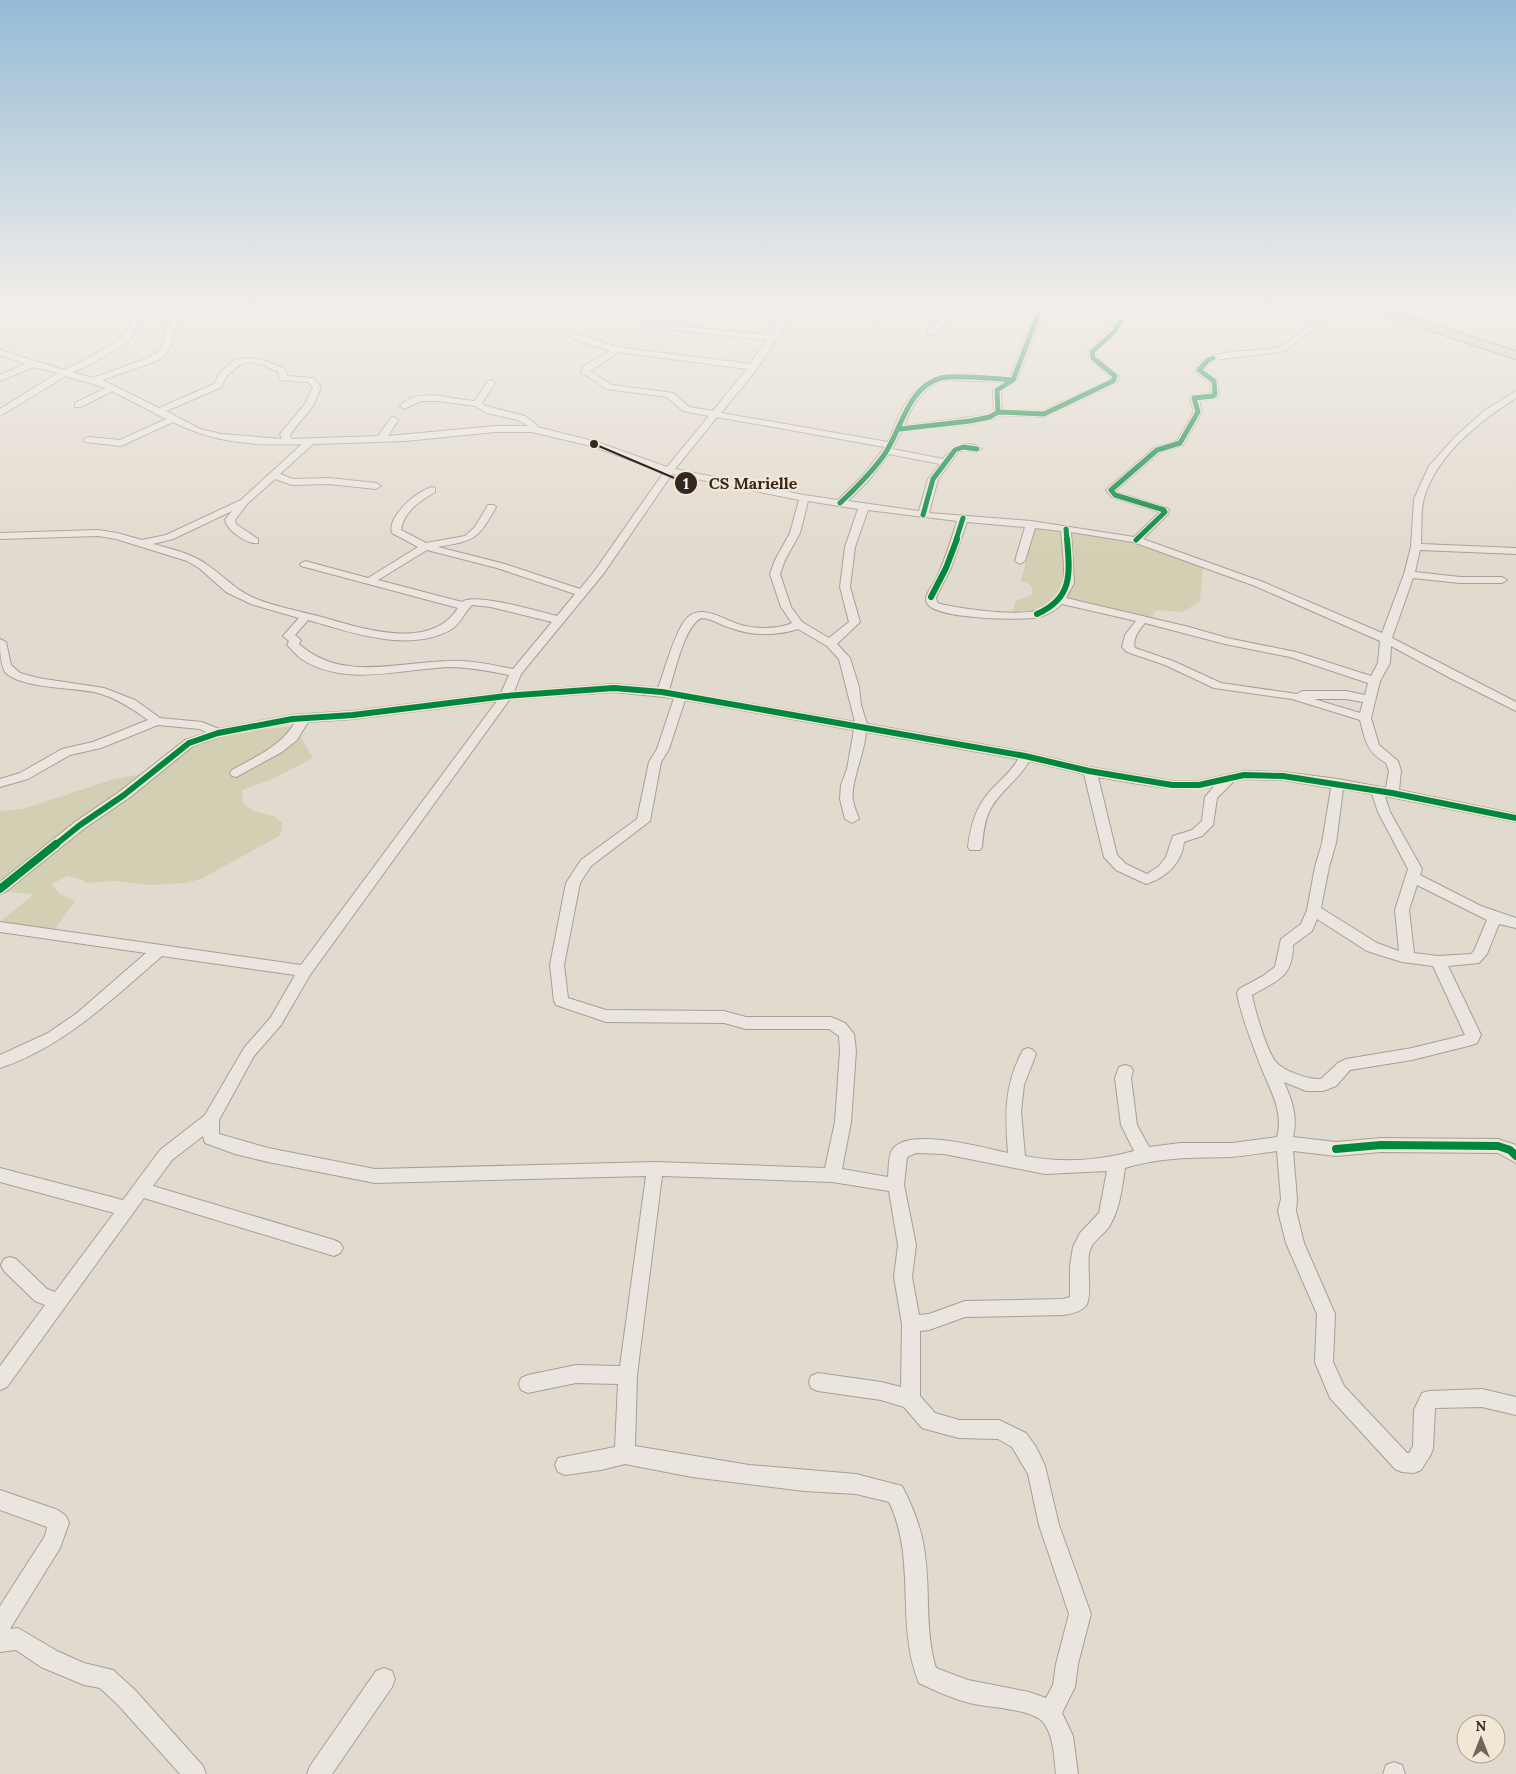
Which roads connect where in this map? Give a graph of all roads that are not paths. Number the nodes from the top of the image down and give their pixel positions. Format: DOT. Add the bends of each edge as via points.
graph roads {
  1 [pos="37,390"];
  2 [pos="107,390"];
  3 [pos="115,390"];
  4 [pos="208,390"];
  5 [pos="316,390"];
  6 [pos="486,390"];
  7 [pos="634,390"];
  8 [pos="736,390"];
  9 [pos="922,390"];
  10 [pos="997,390"];
  11 [pos="1093,390"];
  12 [pos="1215,390"];
  13 [pos="1516,394"];
  14 [pos="477,404"];
  15 [pos="78,405"];
  16 [pos="404,406"];
  17 [pos="158,412"];
  18 [pos="998,412"];
  19 [pos="0,413"];
  20 [pos="716,414"];
  21 [pos="174,418"];
  22 [pos="394,420"];
  23 [pos="900,428"];
  24 [pos="532,429"];
  25 [pos="381,439"];
  26 [pos="88,440"];
  27 [pos="311,441"];
  28 [pos="288,442"];
  29 [pos="889,448"];
  30 [pos="977,449"];
  31 [pos="945,462"];
  32 [pos="670,471"];
  33 [pos="275,476"];
  34 [pos="376,486"];
  35 [pos="432,490"];
  36 [pos="804,498"];
  37 [pos="244,502"];
  38 [pos="840,503"];
  39 [pos="491,507"];
  40 [pos="864,507"];
  41 [pos="923,515"];
  42 [pos="962,518"];
  43 [pos="1031,524"];
  44 [pos="1066,529"];
  45 [pos="0,536"];
  46 [pos="1136,540"];
  47 [pos="254,541"];
  48 [pos="144,543"];
  49 [pos="426,546"];
  50 [pos="1416,547"];
  51 [pos="1516,551"];
  52 [pos="1020,561"];
  53 [pos="305,564"];
  54 [pos="1409,574"];
  55 [pos="1502,580"];
  56 [pos="370,581"];
  57 [pos="581,593"];
  58 [pos="1060,600"];
  59 [pos="464,606"];
  60 [pos="305,618"];
  61 [pos="1143,619"];
  62 [pos="560,620"];
  63 [pos="798,624"];
  64 [pos="1386,639"];
  65 [pos="0,642"];
  66 [pos="831,644"];
  67 [pos="516,673"];
  68 [pos="1374,681"];
  69 [pos="662,692"];
  70 [pos="506,696"];
  71 [pos="680,696"];
  72 [pos="1293,696"];
  73 [pos="1370,700"];
  74 [pos="1516,707"];
  75 [pos="1365,718"];
  76 [pos="303,719"];
  77 [pos="158,721"];
  78 [pos="861,728"];
  79 [pos="218,733"];
  80 [pos="1025,756"];
  81 [pos="1089,771"];
  82 [pos="236,773"];
  83 [pos="1229,778"];
  84 [pos="0,783"];
  85 [pos="1338,783"];
  86 [pos="1377,790"];
  87 [pos="1392,793"];
  88 [pos="1516,818"];
  89 [pos="852,819"];
  90 [pos="975,847"];
  91 [pos="1412,877"];
  92 [pos="0,889"];
  93 [pos="1314,910"];
  94 [pos="1505,920"];
  95 [pos="0,927"];
  96 [pos="1516,936"];
  97 [pos="159,950"];
  98 [pos="1402,957"];
  99 [pos="1438,962"];
  100 [pos="305,971"];
  101 [pos="1028,1054"];
  102 [pos="0,1062"];
  103 [pos="1268,1066"];
  104 [pos="1125,1071"];
  105 [pos="211,1120"];
  106 [pos="1283,1143"];
  107 [pos="1144,1155"];
  108 [pos="1516,1156"];
  109 [pos="1017,1161"];
  110 [pos="1117,1163"];
  111 [pos="655,1169"];
  112 [pos="0,1175"];
  113 [pos="832,1175"];
  114 [pos="896,1185"];
  115 [pos="140,1190"];
  116 [pos="127,1209"];
  117 [pos="334,1248"];
  118 [pos="10,1264"];
  119 [pos="58,1302"];
  120 [pos="911,1324"];
  121 [pos="628,1376"];
  122 [pos="0,1381"];
  123 [pos="818,1382"];
  124 [pos="528,1384"];
  125 [pos="910,1399"];
  126 [pos="1516,1406"];
  127 [pos="626,1454"];
  128 [pos="565,1465"];
  129 [pos="0,1500"];
  130 [pos="0,1625"];
  131 [pos="0,1641"];
  132 [pos="384,1679"];
  133 [pos="1050,1713"];
  134 [pos="196,1774"];
  135 [pos="318,1774"];
  136 [pos="1067,1774"];
  1 -- 19 [label="street"];
  2 -- 15 [label="street"];
  3 -- 17 [label="street"];
  4 -- 17 [label="street"];
  5 -- 28 [label="street" via="312,401 285,434"];
  6 -- 14 [label="street"];
  7 -- 20 [label="street" via="670,395 686,409"];
  8 -- 20 [label="street"];
  9 -- 23 [label="street" via="906,407"];
  10 -- 18 [label="street"];
  11 -- 18 [label="street" via="1044,414"];
  12 -- 46 [label="street" via="1213,396 1194,398 1198,412 1180,443 1157,450 1111,490 1165,512"];
  13 -- 50 [label="street" via="1487,413 1434,466 1419,499"];
  14 -- 16 [label="street" via="425,398"];
  14 -- 24 [label="street" via="528,421 534,425"];
  17 -- 21 [label="street"];
  18 -- 23 [label="street" via="970,421"];
  20 -- 29 [label="street"];
  20 -- 32 [label="street"];
  21 -- 26 [label="street" via="121,443"];
  21 -- 28 [label="street" via="197,430 221,437"];
  22 -- 25 [label="street"];
  23 -- 29 [label="street"];
  24 -- 25 [label="street" via="495,428"];
  24 -- 32 [label="street" via="594,444"];
  25 -- 27 [label="street"];
  27 -- 28 [label="street"];
  27 -- 33 [label="street"];
  29 -- 31 [label="street"];
  29 -- 38 [label="street" via="856,489"];
  30 -- 31 [label="street" via="957,448"];
  31 -- 41 [label="street" via="933,479"];
  32 -- 36 [label="street"];
  32 -- 57 [label="street"];
  33 -- 34 [label="street" via="292,482 329,481"];
  33 -- 37 [label="street"];
  35 -- 49 [label="street" via="405,510 396,522 396,531"];
  36 -- 38 [label="street"];
  36 -- 63 [label="street" via="795,533 776,574 780,593"];
  37 -- 47 [label="street" via="230,520 231,524"];
  37 -- 48 [label="street" via="169,537"];
  38 -- 40 [label="street"];
  39 -- 49 [label="street" via="479,529 468,538"];
  40 -- 41 [label="street"];
  40 -- 66 [label="street" via="850,547 845,587 855,622"];
  41 -- 42 [label="street"];
  42 -- 43 [label="street"];
  42 -- 58 [label="street" via="953,554 931,597 932,603 937,607 976,614 1021,615 1051,610"];
  43 -- 44 [label="street"];
  43 -- 52 [label="street"];
  44 -- 46 [label="street"];
  44 -- 58 [label="street" via="1069,584"];
  45 -- 48 [label="street" via="98,533"];
  46 -- 64 [label="street" via="1259,584"];
  48 -- 60 [label="street" via="191,559 230,590 255,602"];
  49 -- 56 [label="street"];
  49 -- 57 [label="street" via="526,573"];
  50 -- 51 [label="street"];
  50 -- 54 [label="street"];
  53 -- 56 [label="street"];
  54 -- 55 [label="street" via="1460,580"];
  54 -- 64 [label="street"];
  56 -- 59 [label="street"];
  57 -- 62 [label="street"];
  58 -- 61 [label="street"];
  59 -- 60 [label="street" via="458,619 448,627 428,634 374,635"];
  59 -- 62 [label="street" via="469,602 491,604"];
  60 -- 67 [label="street" via="289,636 295,640 293,645 299,653 341,669 378,670 459,664"];
  61 -- 68 [label="street" via="1225,641 1292,654"];
  61 -- 72 [label="street" via="1128,643 1131,650 1169,663 1218,686"];
  62 -- 67 [label="street"];
  63 -- 66 [label="street"];
  63 -- 69 [label="street" via="760,630 738,628 706,615 693,618 681,636"];
  64 -- 68 [label="street" via="1384,663"];
  64 -- 74 [label="street"];
  65 -- 77 [label="street" via="10,672 24,678 100,690 122,698"];
  66 -- 78 [label="street" via="844,658"];
  67 -- 70 [label="street"];
  68 -- 73 [label="street"];
  69 -- 70 [label="street" via="614,688"];
  69 -- 71 [label="street"];
  70 -- 76 [label="street"];
  70 -- 100 [label="street"];
  71 -- 78 [label="street"];
  71 -- 113 [label="street" via="663,749 655,762 643,821 586,863 573,883 557,965 561,1000 606,1016 724,1017 746,1022 831,1023 840,1028 846,1034 848,1051 843,1122"];
  72 -- 73 [label="street" via="1346,694"];
  72 -- 75 [label="street"];
  73 -- 75 [label="street"];
  75 -- 87 [label="street" via="1379,754 1392,761 1395,772"];
  76 -- 79 [label="street"];
  76 -- 82 [label="street" via="293,737"];
  77 -- 79 [label="street" via="202,726"];
  77 -- 84 [label="street" via="97,745 66,752 24,776"];
  78 -- 80 [label="street"];
  78 -- 89 [label="street" via="855,763 847,785 846,799"];
  79 -- 92 [label="street" via="189,743 124,795 80,824"];
  80 -- 81 [label="street"];
  80 -- 90 [label="street" via="1016,773 995,793 980,815"];
  81 -- 83 [label="street" via="1172,785 1200,785"];
  81 -- 83 [label="street" via="1111,857 1121,867 1146,879 1156,876 1168,864 1178,850 1178,839 1196,833 1208,822 1211,797"];
  83 -- 85 [label="street" via="1284,776"];
  85 -- 86 [label="street"];
  85 -- 93 [label="street"];
  86 -- 87 [label="street"];
  86 -- 91 [label="street" via="1384,812 1413,863"];
  87 -- 88 [label="street"];
  91 -- 94 [label="street"];
  91 -- 98 [label="street" via="1402,910 1408,951"];
  93 -- 98 [label="street" via="1372,947"];
  93 -- 103 [label="street" via="1307,927 1286,943 1287,958 1279,974 1244,993 1249,1017"];
  94 -- 96 [label="street"];
  94 -- 99 [label="street" via="1474,959"];
  95 -- 97 [label="street"];
  97 -- 100 [label="street"];
  97 -- 102 [label="street" via="82,1017 53,1037"];
  98 -- 99 [label="street"];
  99 -- 103 [label="street" via="1474,1035 1472,1039 1412,1054 1346,1065 1331,1081 1318,1086 1307,1085"];
  100 -- 105 [label="street" via="276,1022 249,1052"];
  101 -- 109 [label="street" via="1016,1085"];
  103 -- 106 [label="street" via="1286,1105 1287,1129"];
  104 -- 107 [label="street" via="1123,1078 1129,1125"];
  105 -- 111 [label="street" via="212,1138 235,1147 375,1176"];
  105 -- 115 [label="street" via="166,1155"];
  106 -- 107 [label="street" via="1232,1150 1180,1150"];
  106 -- 108 [label="street" via="1336,1149 1381,1145 1498,1146"];
  106 -- 126 [label="street" via="1290,1230 1326,1314 1324,1362 1337,1392 1381,1442 1402,1462 1414,1463 1422,1449 1424,1410 1429,1400 1434,1398 1482,1398"];
  107 -- 110 [label="street"];
  109 -- 110 [label="street" via="1045,1167"];
  109 -- 114 [label="street" via="944,1147 907,1148 900,1152"];
  110 -- 120 [label="street" via="1104,1220 1087,1235 1081,1248 1079,1301 1063,1307 965,1309 929,1322"];
  111 -- 113 [label="street"];
  111 -- 121 [label="street"];
  112 -- 116 [label="street"];
  113 -- 114 [label="street"];
  114 -- 120 [label="street" via="907,1245 903,1277"];
  115 -- 116 [label="street"];
  115 -- 117 [label="street"];
  116 -- 119 [label="street"];
  118 -- 119 [label="street" via="41,1295"];
  119 -- 122 [label="street"];
  120 -- 125 [label="street"];
  121 -- 124 [label="street" via="576,1374"];
  121 -- 127 [label="street"];
  123 -- 125 [label="street" via="881,1391"];
  125 -- 133 [label="street" via="929,1421 959,1429 999,1430 1019,1440 1038,1473 1049,1525 1080,1614 1064,1687"];
  127 -- 128 [label="street"];
  127 -- 133 [label="street" via="692,1467 856,1484 895,1493 914,1548 920,1651 927,1675 982,1695 1035,1704"];
  129 -- 130 [label="street" via="51,1517 59,1523 52,1541"];
  131 -- 134 [label="street" via="18,1639 58,1663 84,1674 105,1678"];
  132 -- 135 [label="street"];
  133 -- 136 [label="street" via="1064,1739"];
}
